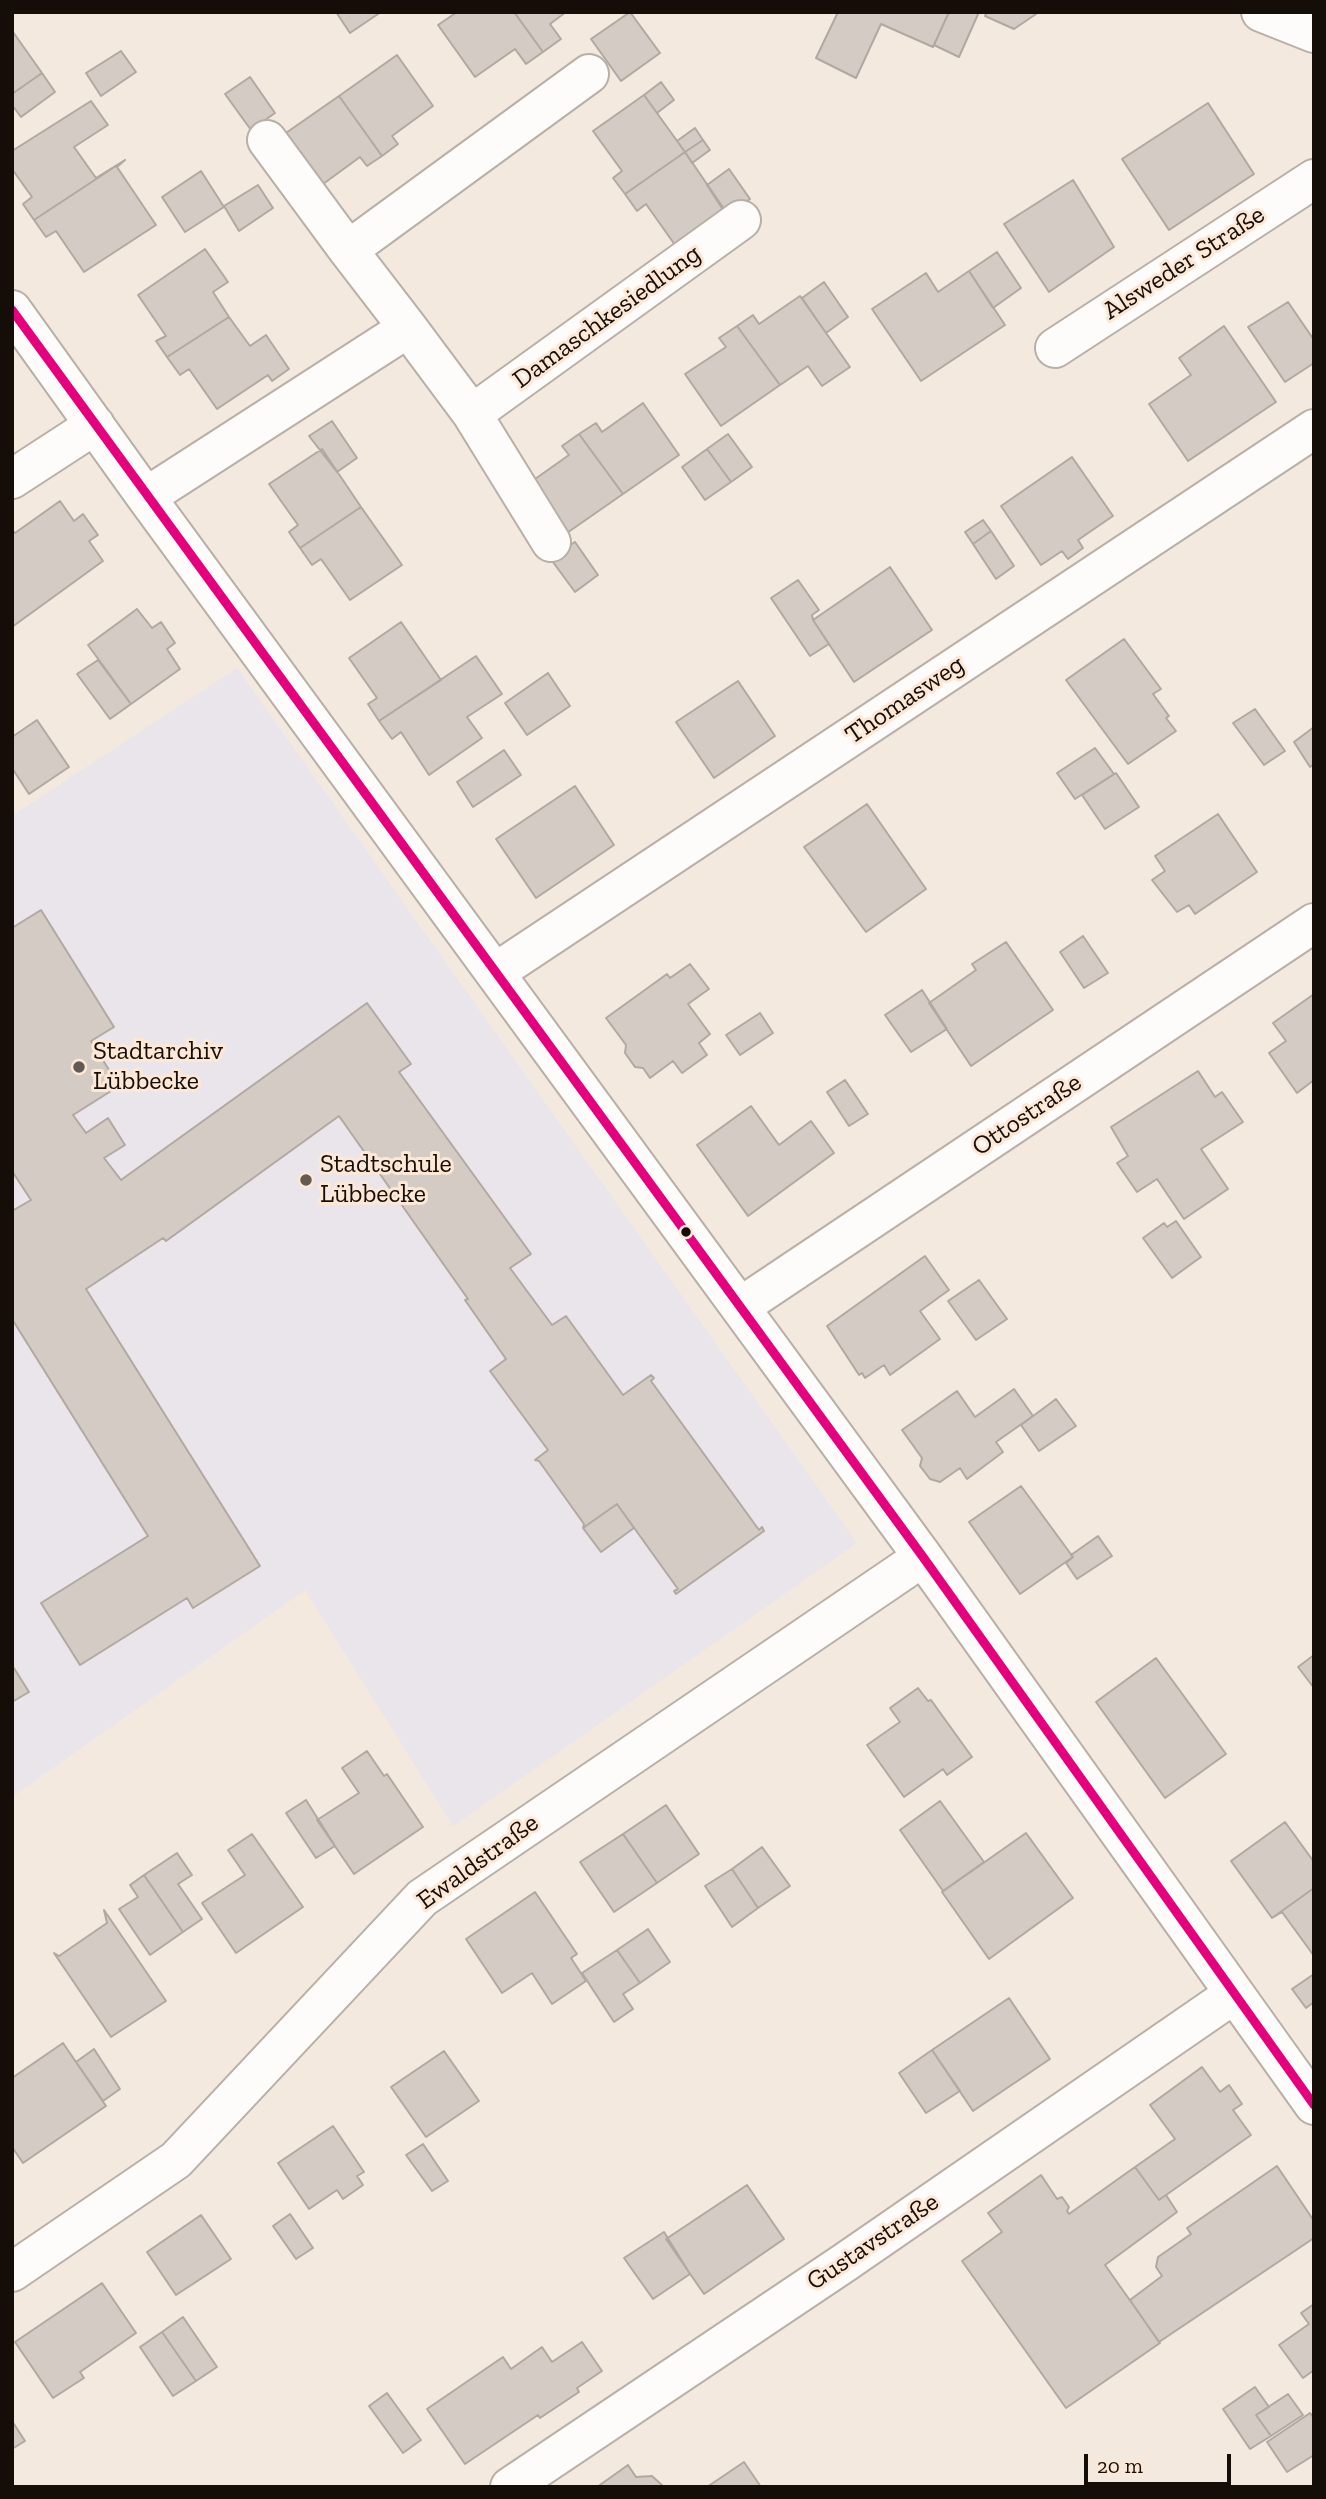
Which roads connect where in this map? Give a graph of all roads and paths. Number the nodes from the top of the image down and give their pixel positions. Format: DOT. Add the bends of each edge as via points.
graph roads {
  1 [pos="1261,12"];
  2 [pos="1314,33"];
  3 [pos="589,74"];
  4 [pos="267,140"];
  5 [pos="1314,178"];
  6 [pos="741,220"];
  7 [pos="348,250"];
  8 [pos="12,310"];
  9 [pos="408,328"];
  10 [pos="1055,348"];
  11 [pos="472,414"];
  12 [pos="95,425"];
  13 [pos="1314,429"];
  14 [pos="12,479"];
  15 [pos="146,497"];
  16 [pos="551,542"];
  17 [pos="1314,923"];
  18 [pos="496,972"];
  19 [pos="740,1307"];
  20 [pos="923,1557"];
  21 [pos="1234,1994"];
  22 [pos="1314,2105"];
  23 [pos="12,2272"];
  24 [pos="510,2487"];
  1 -- 2 [label="street"];
  3 -- 7 [label="street"];
  4 -- 7 [label="street"];
  5 -- 10 [label="street, Alsweder Straße"];
  6 -- 11 [label="street, Damaschkesiedlung"];
  7 -- 9 [label="street"];
  8 -- 12 [label="street"];
  9 -- 11 [label="street"];
  9 -- 15 [label="street"];
  11 -- 16 [label="street"];
  12 -- 14 [label="street"];
  12 -- 15 [label="street"];
  13 -- 18 [label="street, Thomasweg"];
  15 -- 18 [label="street"];
  17 -- 19 [label="street, Ottostraße"];
  18 -- 19 [label="street"];
  19 -- 20 [label="street"];
  20 -- 21 [label="street"];
  20 -- 23 [label="street, Ewaldstraße" via="422,1898 176,2160"];
  21 -- 22 [label="street"];
  21 -- 24 [label="street, Gustavstraße"];
}
